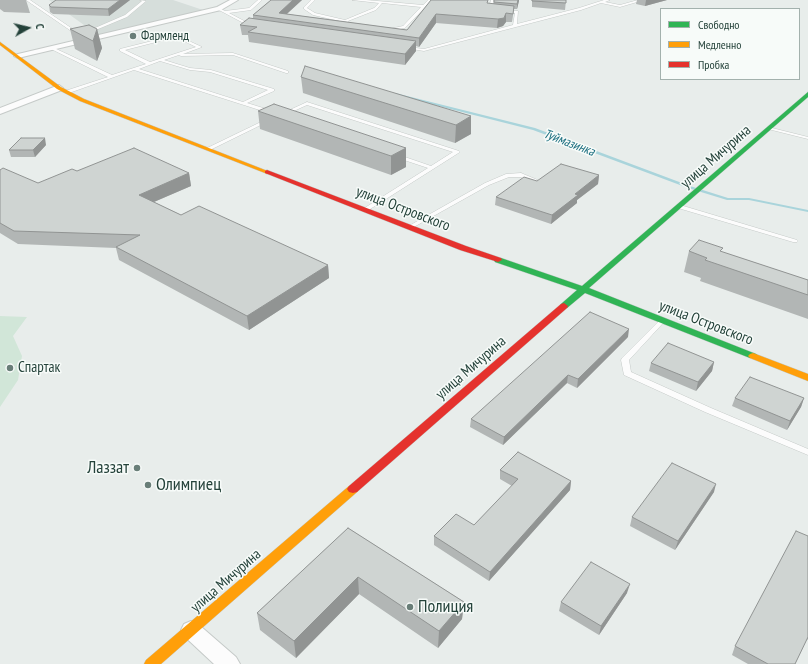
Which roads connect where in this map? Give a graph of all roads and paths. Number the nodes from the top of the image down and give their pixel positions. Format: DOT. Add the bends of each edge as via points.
graph roads {
  1 [pos="29,0"];
  2 [pos="142,0"];
  3 [pos="235,0"];
  4 [pos="260,0"];
  5 [pos="313,0"];
  6 [pos="354,0"];
  7 [pos="430,0"];
  8 [pos="493,0"];
  9 [pos="608,0"];
  10 [pos="642,0"];
  11 [pos="21,2"];
  12 [pos="601,2"];
  13 [pos="381,3"];
  14 [pos="424,6"];
  15 [pos="222,10"];
  16 [pos="345,21"];
  17 [pos="252,26"];
  18 [pos="515,26"];
  19 [pos="358,27"];
  20 [pos="386,29"];
  21 [pos="87,36"];
  22 [pos="0,43"];
  23 [pos="400,47"];
  24 [pos="51,48"];
  25 [pos="174,55"];
  26 [pos="18,56"];
  27 [pos="160,60"];
  28 [pos="150,64"];
  29 [pos="135,69"];
  30 [pos="287,72"];
  31 [pos="112,77"];
  32 [pos="63,90"];
  33 [pos="808,94"];
  34 [pos="244,103"];
  35 [pos="0,112"];
  36 [pos="288,117"];
  37 [pos="770,128"];
  38 [pos="808,138"];
  39 [pos="208,149"];
  40 [pos="388,153"];
  41 [pos="432,168"];
  42 [pos="537,181"];
  43 [pos="680,207"];
  44 [pos="365,210"];
  45 [pos="410,227"];
  46 [pos="795,241"];
  47 [pos="583,290"];
  48 [pos="662,321"];
  49 [pos="808,378"];
  50 [pos="808,452"];
  51 [pos="191,630"];
  52 [pos="152,664"];
  53 [pos="229,664"];
  1 -- 11 [label="lane"];
  1 -- 21 [label="lane"];
  2 -- 21 [label="lane" via="144,1 126,16"];
  3 -- 15 [label="street"];
  4 -- 15 [label="lane" via="250,9"];
  5 -- 16 [label="lane" via="305,8 314,14"];
  6 -- 13 [label="lane"];
  7 -- 14 [label="lane"];
  8 -- 18 [label="lane" via="489,9 517,12"];
  9 -- 12 [label="lane"];
  10 -- 12 [label="lane" via="620,6"];
  12 -- 18 [label="lane"];
  13 -- 14 [label="lane"];
  13 -- 16 [label="lane" via="375,9"];
  14 -- 20 [label="lane" via="404,27"];
  15 -- 17 [label="lane"];
  15 -- 21 [label="street"];
  16 -- 19 [label="lane" via="351,26"];
  18 -- 23 [label="lane" via="424,50"];
  21 -- 24 [label="street"];
  22 -- 26 [label="main road, улица Островского"];
  24 -- 26 [label="street"];
  24 -- 31 [label="lane"];
  25 -- 27 [label="lane"];
  25 -- 28 [label="lane" via="200,47 176,36 121,50"];
  25 -- 30 [label="lane" via="233,54"];
  26 -- 32 [label="main road, улица Островского"];
  27 -- 28 [label="lane"];
  27 -- 34 [label="lane" via="190,69 210,70 272,90"];
  28 -- 29 [label="lane"];
  29 -- 31 [label="lane"];
  29 -- 34 [label="lane"];
  31 -- 32 [label="lane"];
  32 -- 35 [label="street"];
  32 -- 39 [label="main road, улица Островского" via="82,100"];
  33 -- 37 [label="main road, улица Мичурина"];
  34 -- 39 [label="lane" via="273,115"];
  36 -- 41 [label="lane" via="281,115 307,103 457,152"];
  37 -- 38 [label="lane"];
  37 -- 43 [label="main road, улица Мичурина"];
  39 -- 44 [label="main road, улица Островского"];
  40 -- 41 [label="lane"];
  41 -- 44 [label="lane"];
  42 -- 45 [label="lane" via="521,175 508,175"];
  43 -- 46 [label="lane"];
  43 -- 47 [label="main road, улица Мичурина"];
  44 -- 45 [label="main road, улица Островского"];
  45 -- 47 [label="main road, улица Островского"];
  47 -- 48 [label="main road, улица Островского"];
  47 -- 51 [label="main road, улица Мичурина"];
  48 -- 49 [label="main road, улица Островского"];
  48 -- 50 [label="lane" via="624,360 628,373"];
  51 -- 52 [label="main road, улица Мичурина"];
  51 -- 53 [label="street"];
}
